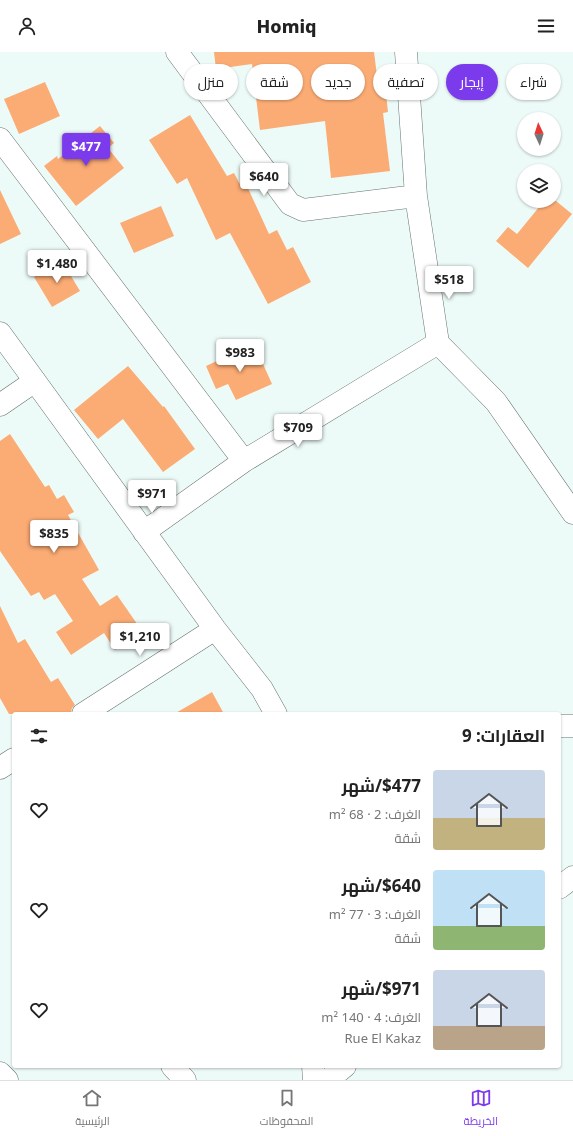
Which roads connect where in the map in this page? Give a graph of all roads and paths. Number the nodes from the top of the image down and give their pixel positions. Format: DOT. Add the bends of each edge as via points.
graph roads {
  1 [pos="177,52"];
  2 [pos="406,52"];
  3 [pos="0,139"];
  4 [pos="416,196"];
  5 [pos="0,333"];
  6 [pos="438,343"];
  7 [pos="34,381"];
  8 [pos="0,404"];
  9 [pos="244,461"];
  10 [pos="573,513"];
  11 [pos="144,532"];
  12 [pos="215,629"];
  13 [pos="86,712"];
  14 [pos="275,712"];
  15 [pos="561,726"];
  16 [pos="573,726"];
  17 [pos="12,760"];
  18 [pos="0,768"];
  19 [pos="573,877"];
  20 [pos="561,886"];
  21 [pos="174,1068"];
  22 [pos="313,1068"];
  23 [pos="343,1068"];
  24 [pos="0,1073"];
  25 [pos="7,1080"];
  26 [pos="185,1080"];
  27 [pos="314,1080"];
  28 [pos="328,1080"];
  1 -- 4 [label="street" via="290,204 303,210"];
  2 -- 4 [label="street"];
  3 -- 9 [label="street"];
  4 -- 6 [label="street"];
  5 -- 7 [label="street"];
  6 -- 9 [label="street"];
  6 -- 10 [label="street" via="496,402"];
  7 -- 8 [label="street"];
  7 -- 11 [label="street"];
  9 -- 11 [label="street"];
  11 -- 12 [label="street"];
  12 -- 13 [label="street"];
  12 -- 14 [label="street" via="262,689"];
  15 -- 16 [label="street"];
  17 -- 18 [label="street"];
  19 -- 20 [label="street"];
  21 -- 26 [label="street"];
  22 -- 27 [label="street"];
  23 -- 28 [label="street"];
  24 -- 25 [label="street"];
}
